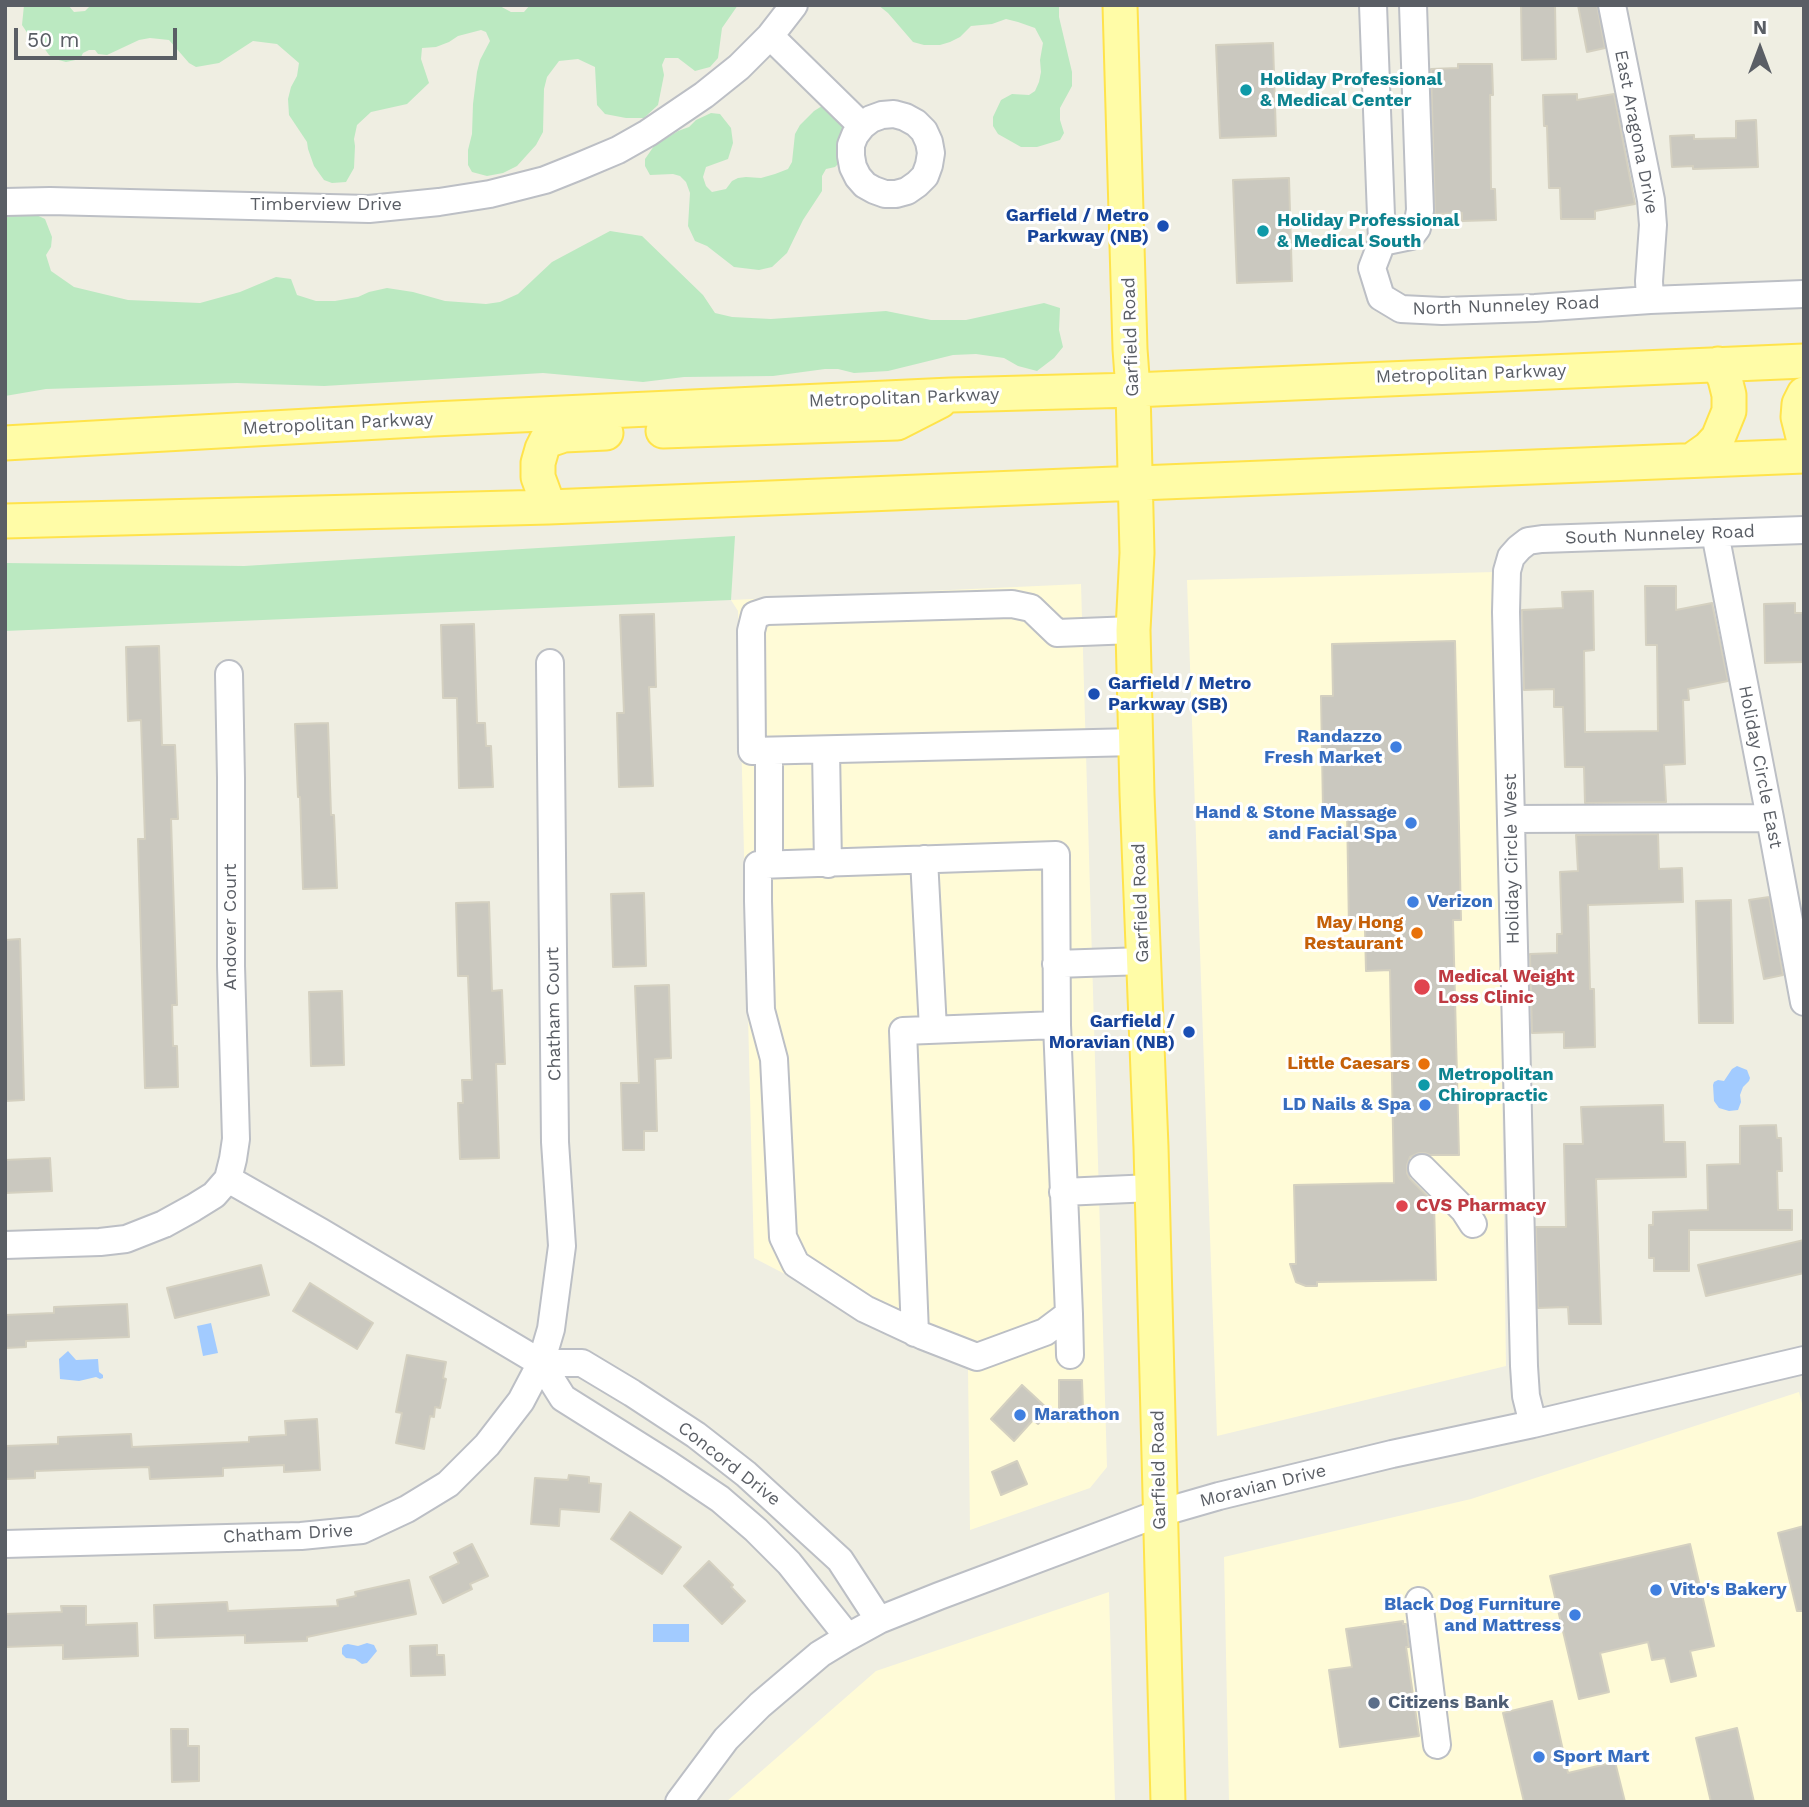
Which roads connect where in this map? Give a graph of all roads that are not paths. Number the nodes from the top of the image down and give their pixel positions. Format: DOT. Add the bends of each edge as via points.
graph roads {
  1 [pos="794,5"];
  2 [pos="1120,5"];
  3 [pos="1373,5"];
  4 [pos="1413,5"];
  5 [pos="1612,5"];
  6 [pos="770,36"];
  7 [pos="862,126"];
  8 [pos="5,202"];
  9 [pos="1382,242"];
  10 [pos="1804,294"];
  11 [pos="1650,300"];
  12 [pos="1804,361"];
  13 [pos="1718,364"];
  14 [pos="1133,390"];
  15 [pos="1804,394"];
  16 [pos="951,396"];
  17 [pos="1804,441"];
  18 [pos="5,443"];
  19 [pos="1804,456"];
  20 [pos="1692,460"];
  21 [pos="1134,484"];
  22 [pos="549,507"];
  23 [pos="5,521"];
  24 [pos="1804,530"];
  25 [pos="1715,533"];
  26 [pos="1519,548"];
  27 [pos="1133,630"];
  28 [pos="550,663"];
  29 [pos="229,674"];
  30 [pos="1136,742"];
  31 [pos="826,750"];
  32 [pos="769,751"];
  33 [pos="1770,818"];
  34 [pos="1511,819"];
  35 [pos="924,859"];
  36 [pos="828,864"];
  37 [pos="769,865"];
  38 [pos="1144,961"];
  39 [pos="1056,964"];
  40 [pos="1804,1002"];
  41 [pos="1057,1025"];
  42 [pos="933,1029"];
  43 [pos="1422,1168"];
  44 [pos="228,1179"];
  45 [pos="1152,1188"];
  46 [pos="1063,1192"];
  47 [pos="1474,1224"];
  48 [pos="5,1245"];
  49 [pos="1069,1314"];
  50 [pos="915,1333"];
  51 [pos="1070,1354"];
  52 [pos="1804,1360"];
  53 [pos="541,1363"];
  54 [pos="1533,1424"];
  55 [pos="1160,1513"];
  56 [pos="5,1545"];
  57 [pos="1419,1601"];
  58 [pos="879,1620"];
  59 [pos="848,1637"];
  60 [pos="1437,1745"];
  61 [pos="680,1802"];
  62 [pos="1168,1802"];
  1 -- 6 [label="street, Timberview Drive"];
  2 -- 14 [label="main road, Garfield Road"];
  3 -- 9 [label="street, North Nunneley Road"];
  4 -- 9 [label="street" via="1418,228 1411,236"];
  5 -- 11 [label="street, East Aragona Drive" via="1651,200"];
  6 -- 7 [label="street"];
  6 -- 8 [label="street, Timberview Drive" via="704,95 618,150 545,180 490,194 369,209"];
  9 -- 11 [label="street, North Nunneley Road" via="1372,268 1381,297 1401,309 1535,308"];
  10 -- 11 [label="street, North Nunneley Road"];
  12 -- 13 [label="main road, Metropolitan Parkway"];
  13 -- 14 [label="main road, Metropolitan Parkway"];
  13 -- 20 [label="main road" via="1729,395 1729,411 1718,438"];
  14 -- 16 [label="main road, Metropolitan Parkway"];
  14 -- 21 [label="main road, Garfield Road"];
  15 -- 17 [label="main road" via="1798,417"];
  16 -- 18 [label="main road, Metropolitan Parkway"];
  16 -- 22 [label="main road" via="897,423 564,435 547,441 538,463"];
  19 -- 20 [label="main road"];
  20 -- 21 [label="main road"];
  21 -- 22 [label="main road"];
  21 -- 27 [label="main road, Garfield Road"];
  22 -- 23 [label="main road"];
  24 -- 25 [label="street, South Nunneley Road"];
  25 -- 26 [label="street, South Nunneley Road" via="1542,539"];
  25 -- 33 [label="street, Holiday Circle East"];
  26 -- 34 [label="street, Holiday Circle West" via="1507,571"];
  27 -- 30 [label="main road, Garfield Road"];
  27 -- 32 [label="street" via="1057,634 1031,608 1012,604 755,615 751,631 752,751"];
  28 -- 53 [label="street, Chatham Court" via="555,1142 562,1246 551,1329"];
  29 -- 44 [label="street, Andover Court" via="236,1139"];
  30 -- 31 [label="street"];
  30 -- 38 [label="main road, Garfield Road"];
  31 -- 32 [label="street"];
  31 -- 36 [label="street"];
  32 -- 37 [label="street"];
  33 -- 34 [label="street"];
  33 -- 40 [label="street, Holiday Circle East"];
  34 -- 54 [label="street, Holiday Circle West" via="1524,1366"];
  35 -- 36 [label="street"];
  35 -- 39 [label="street" via="1056,855"];
  35 -- 42 [label="street"];
  36 -- 37 [label="street"];
  37 -- 50 [label="street" via="758,865 761,1010 774,1059 783,1237 796,1264 864,1309"];
  38 -- 39 [label="street"];
  38 -- 45 [label="main road, Garfield Road"];
  39 -- 41 [label="street"];
  41 -- 42 [label="street"];
  41 -- 46 [label="street"];
  42 -- 50 [label="street" via="903,1031"];
  43 -- 47 [label="street"];
  44 -- 48 [label="street" via="193,1208 126,1239"];
  44 -- 53 [label="street, Concord Drive"];
  45 -- 46 [label="street"];
  45 -- 55 [label="main road, Garfield Road"];
  46 -- 49 [label="street"];
  49 -- 50 [label="street" via="1045,1332 977,1357"];
  49 -- 51 [label="street"];
  52 -- 54 [label="street, Moravian Drive"];
  53 -- 56 [label="street, Chatham Drive" via="522,1401 448,1484 362,1530"];
  53 -- 58 [label="street, Concord Drive" via="582,1363 696,1435 840,1560"];
  53 -- 59 [label="street, Concord Drive" via="562,1398 720,1499 756,1530 789,1563"];
  54 -- 55 [label="street, Moravian Drive" via="1392,1454"];
  55 -- 58 [label="street, Moravian Drive"];
  55 -- 62 [label="main road, Garfield Road"];
  57 -- 60 [label="street"];
  58 -- 59 [label="street, Moravian Drive"];
  59 -- 61 [label="street, Moravian Drive" via="792,1676 726,1738"];
}
